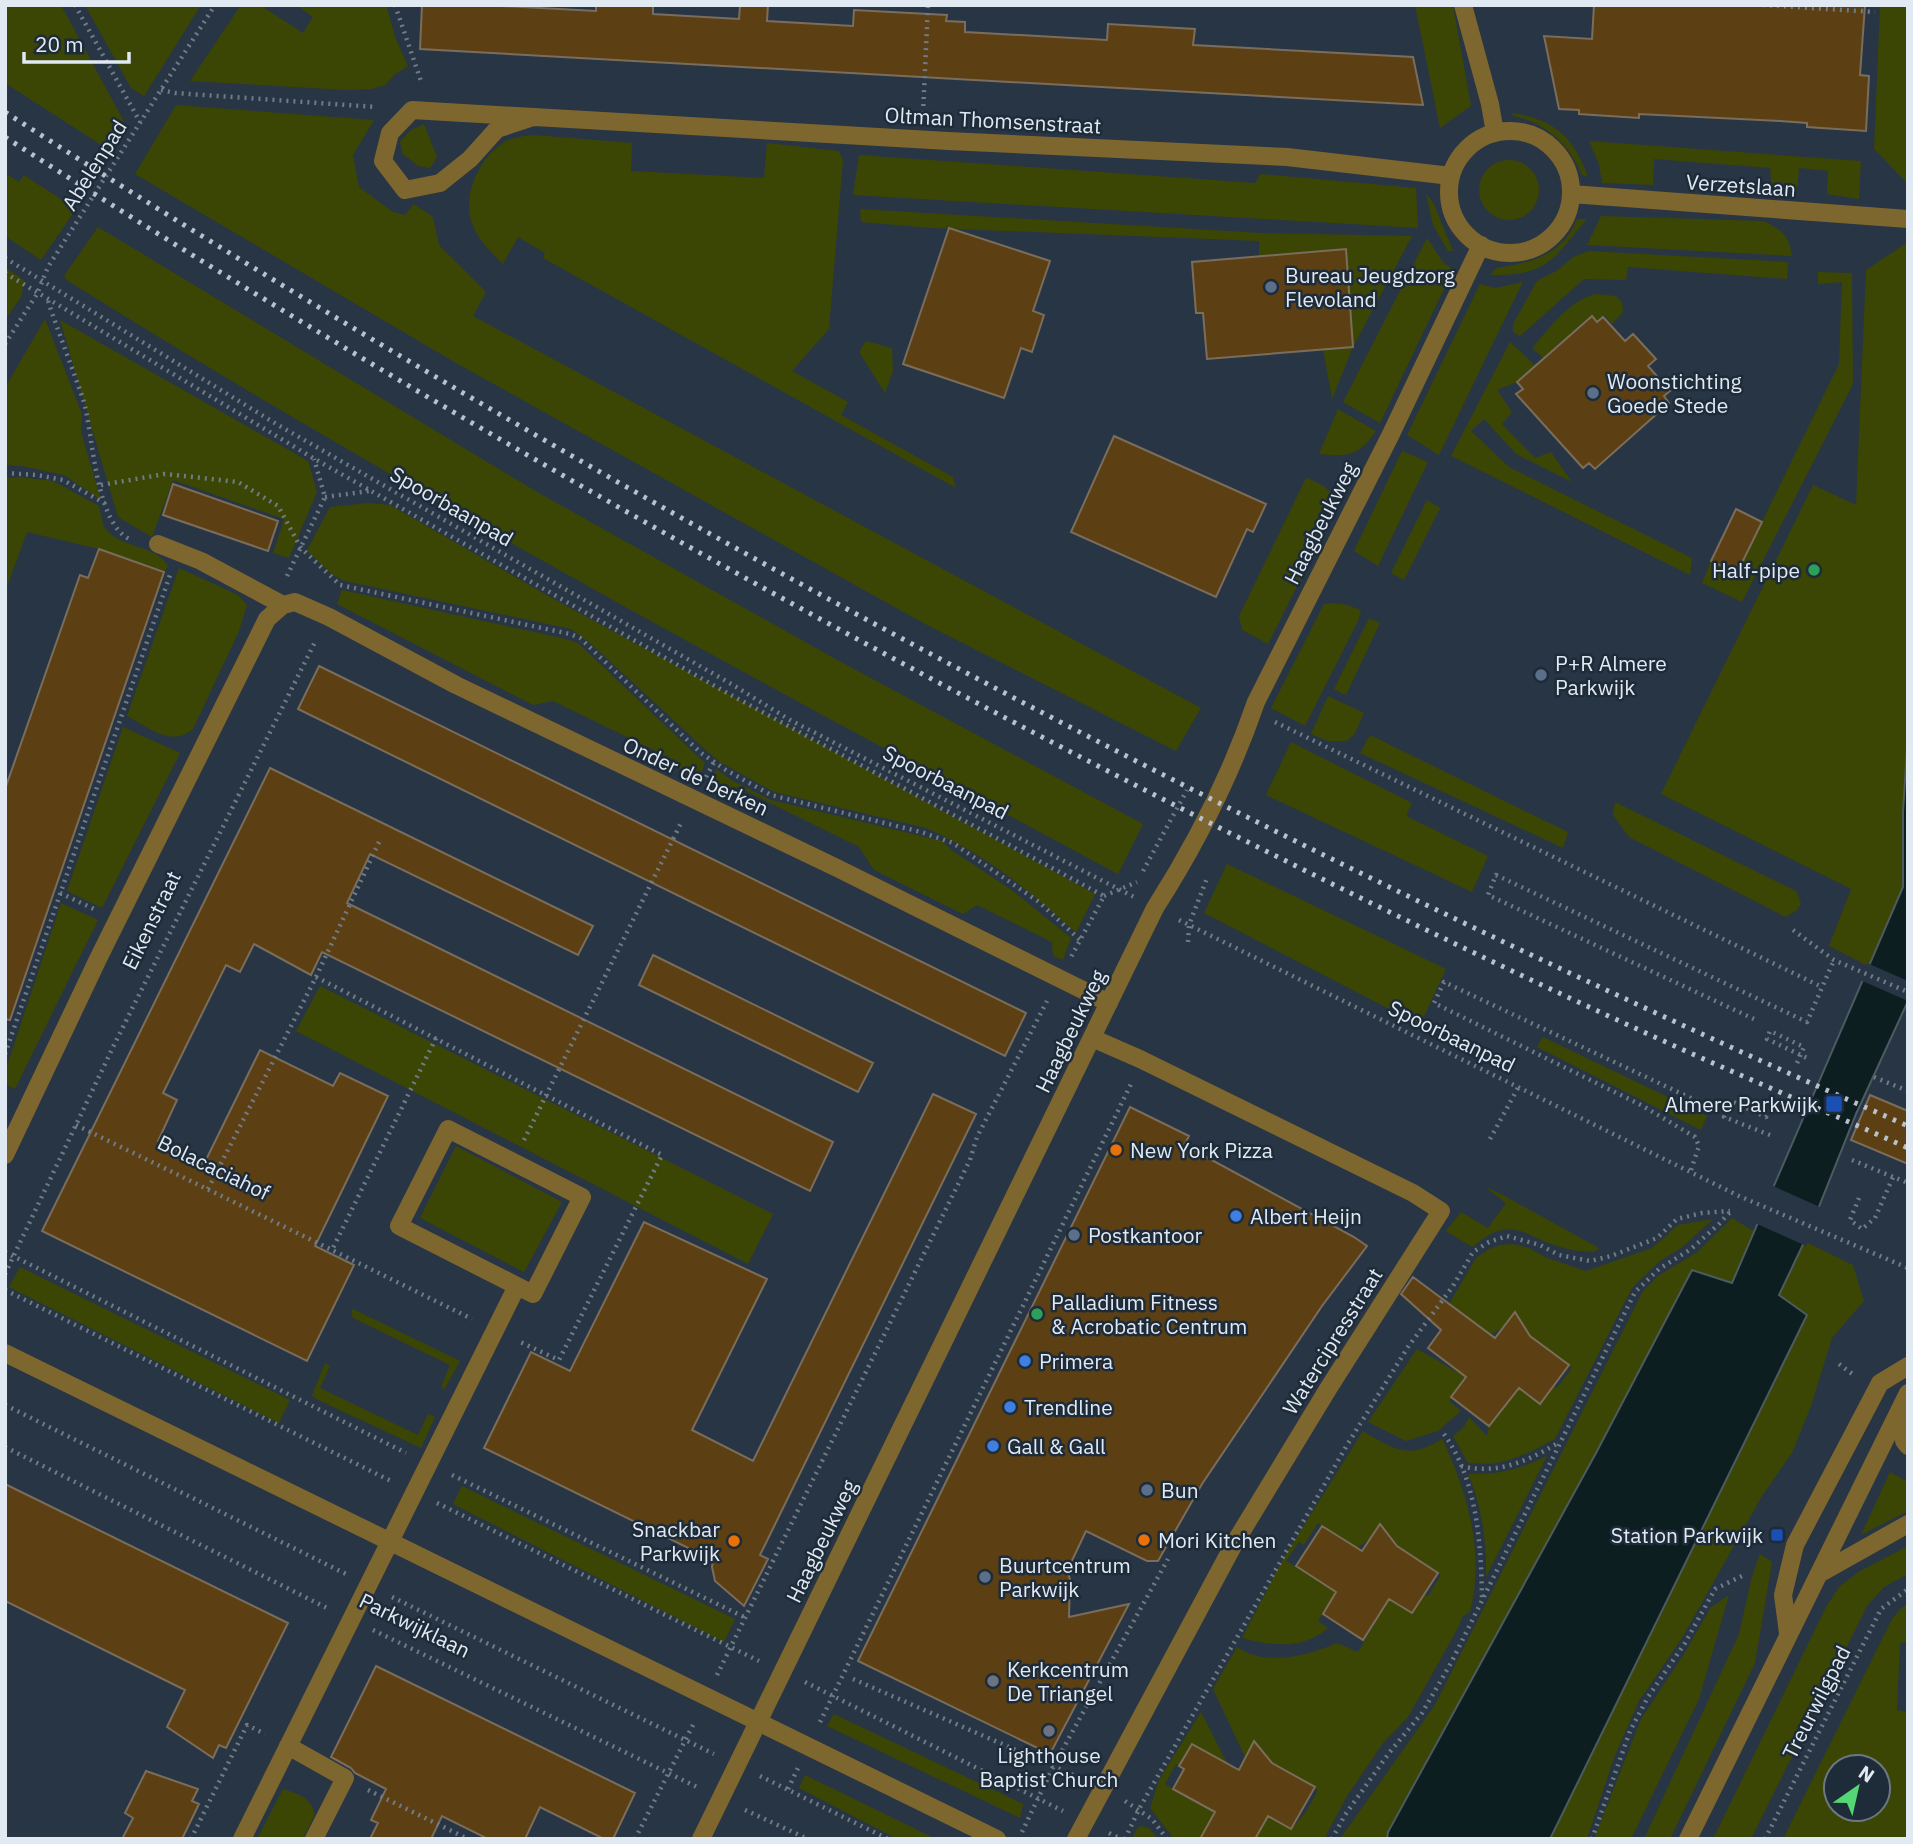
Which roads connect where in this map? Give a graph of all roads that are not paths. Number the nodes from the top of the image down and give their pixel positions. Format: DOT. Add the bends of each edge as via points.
graph roads {
  1 [pos="1464,5"];
  2 [pos="533,117"];
  3 [pos="1495,133"];
  4 [pos="1451,176"];
  5 [pos="1571,194"];
  6 [pos="1901,219"];
  7 [pos="1480,245"];
  8 [pos="158,544"];
  9 [pos="279,603"];
  10 [pos="1109,1003"];
  11 [pos="1092,1038"];
  12 [pos="5,1155"];
  13 [pos="517,1286"];
  14 [pos="5,1353"];
  15 [pos="1908,1366"];
  16 [pos="1905,1397"];
  17 [pos="1908,1446"];
  18 [pos="1908,1524"];
  19 [pos="390,1542"];
  20 [pos="1819,1574"];
  21 [pos="1788,1633"];
  22 [pos="758,1722"];
  23 [pos="288,1745"];
  24 [pos="242,1839"];
  25 [pos="314,1839"];
  26 [pos="701,1839"];
  27 [pos="997,1839"];
  28 [pos="1076,1839"];
  29 [pos="1688,1839"];
  1 -- 3 [label="street"];
  2 -- 2 [label="street, Oltman Thomsenstraat" via="421,111 390,133 383,161 405,190 440,183 497,129"];
  2 -- 4 [label="street, Oltman Thomsenstraat" via="1287,157"];
  3 -- 4 [label="street" via="1475,142 1460,157"];
  3 -- 5 [label="street" via="1532,135 1548,145 1561,158"];
  4 -- 7 [label="street" via="1454,216"];
  5 -- 6 [label="street, Verzetslaan"];
  5 -- 7 [label="street" via="1560,228 1532,249 1515,253"];
  7 -- 10 [label="street, Haagbeukweg" via="1256,702 1212,807"];
  8 -- 9 [label="street" via="201,561"];
  9 -- 10 [label="street, Onder de berken" via="295,602 329,617 456,685 1062,973"];
  9 -- 12 [label="street, Eikenstraat" via="267,619"];
  10 -- 11 [label="street, Haagbeukweg"];
  11 -- 22 [label="street, Haagbeukweg"];
  11 -- 28 [label="street, Watercipresstraat" via="1413,1193 1441,1211 1234,1544"];
  13 -- 13 [label="street" via="399,1226 448,1129 582,1197 533,1294"];
  13 -- 19 [label="street, Parkwijklaan"];
  14 -- 19 [label="street"];
  15 -- 21 [label="street" via="1880,1383 1795,1545 1783,1595"];
  16 -- 17 [label="street" via="1904,1441"];
  16 -- 20 [label="street"];
  18 -- 20 [label="street"];
  19 -- 22 [label="street"];
  19 -- 23 [label="street, Parkwijklaan"];
  20 -- 21 [label="street"];
  21 -- 29 [label="street"];
  22 -- 26 [label="street, Haagbeukweg"];
  22 -- 27 [label="street"];
  23 -- 24 [label="street, Parkwijklaan"];
  23 -- 25 [label="street" via="345,1779"];
}
